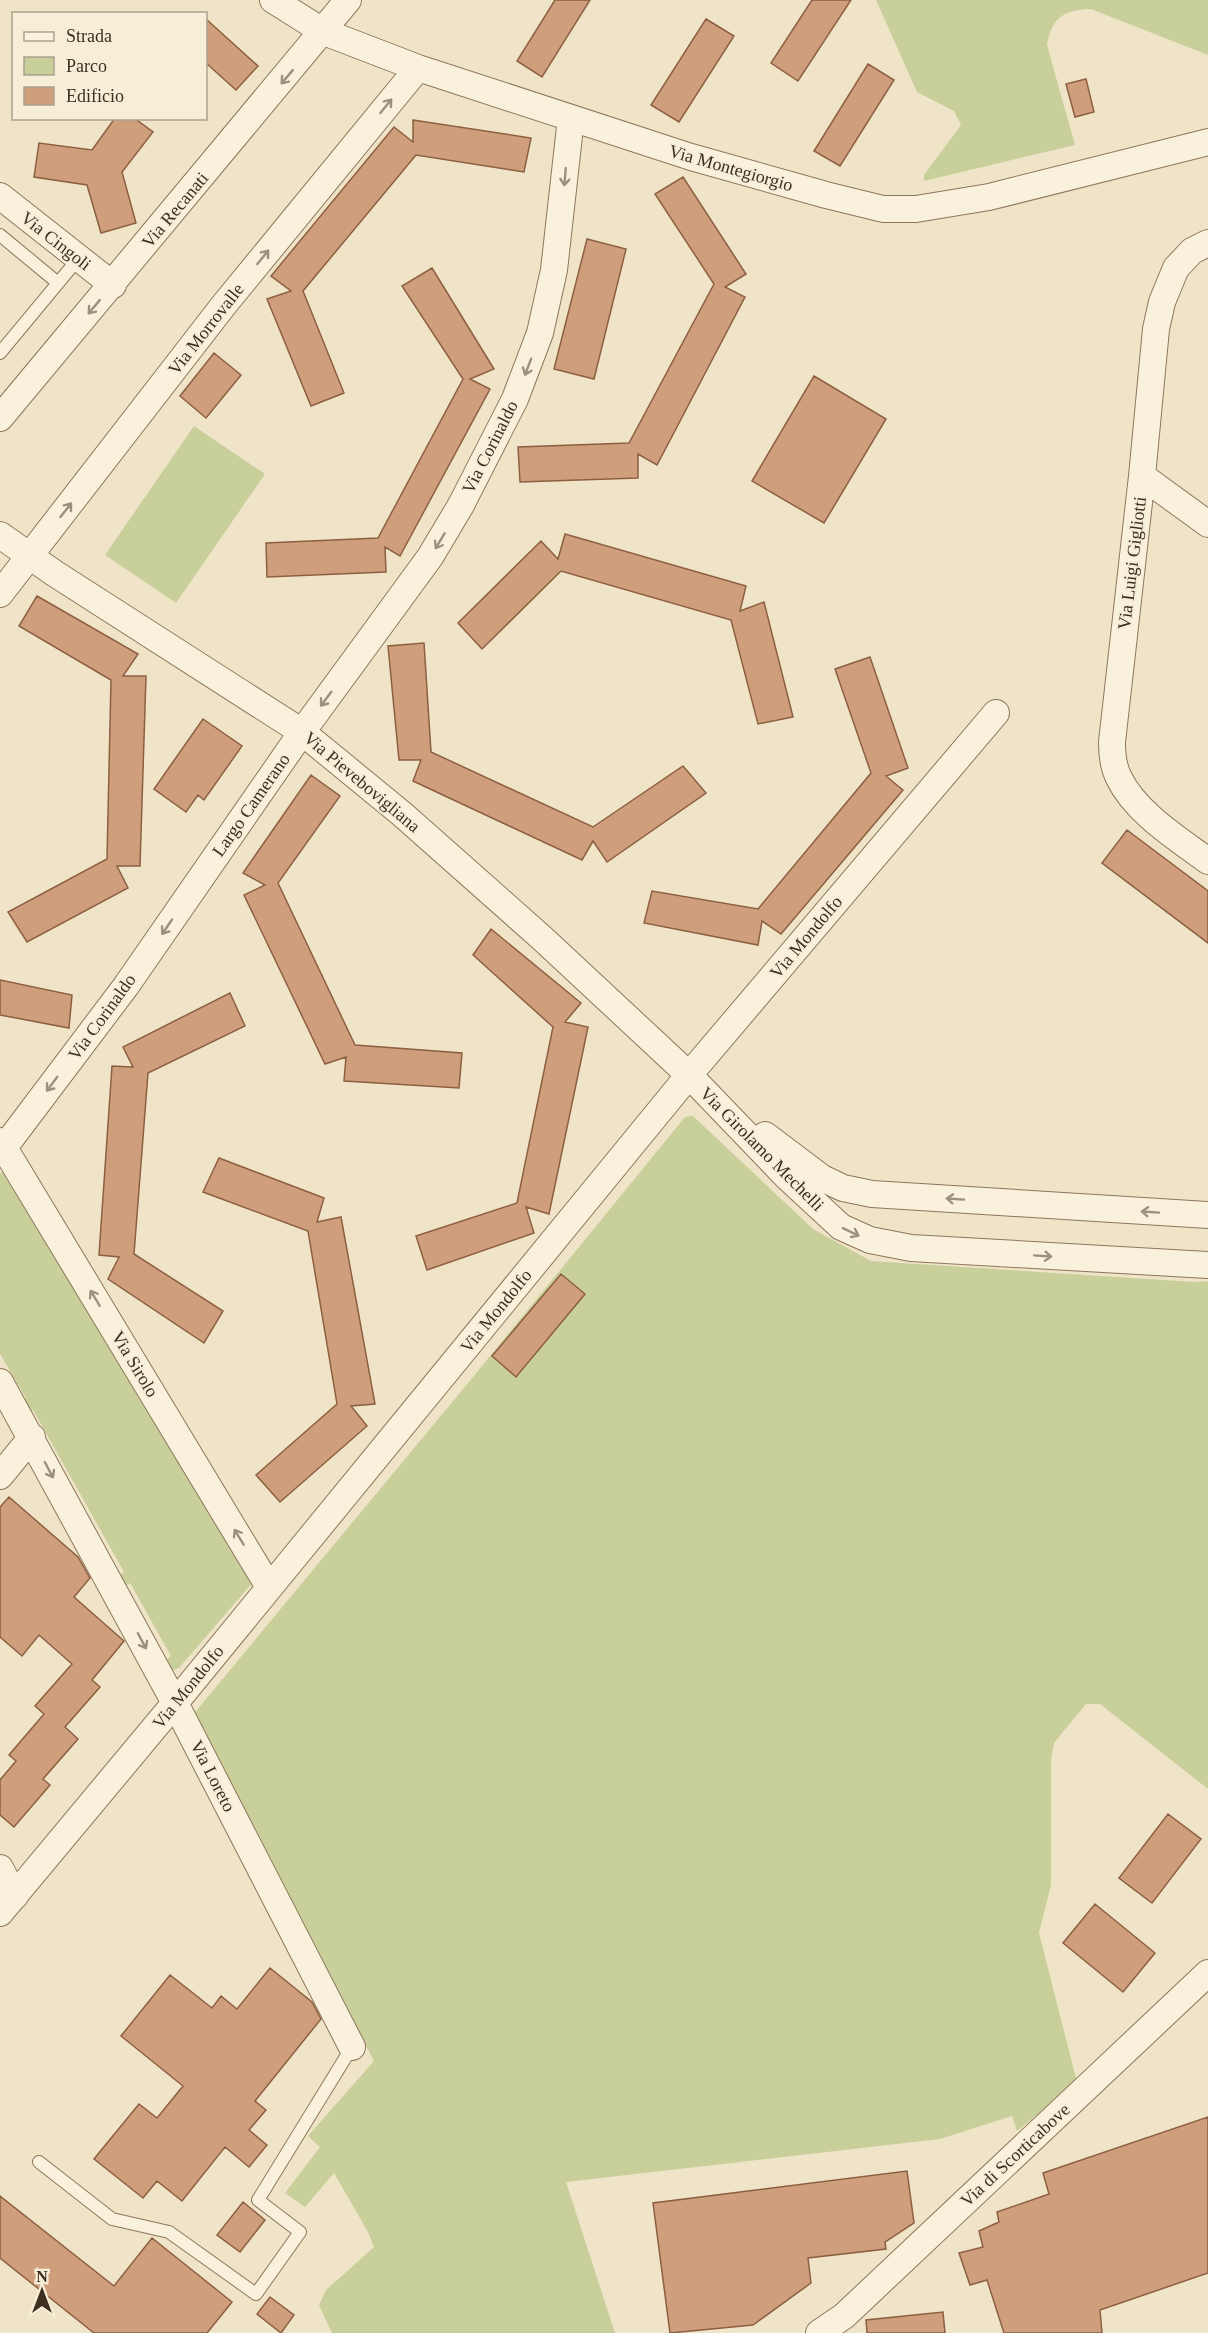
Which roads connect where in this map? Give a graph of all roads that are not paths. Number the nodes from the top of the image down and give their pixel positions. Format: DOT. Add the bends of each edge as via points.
graph roads {
  1 [pos="273,0"];
  2 [pos="348,0"];
  3 [pos="324,32"];
  4 [pos="418,68"];
  5 [pos="571,118"];
  6 [pos="1208,141"];
  7 [pos="0,196"];
  8 [pos="0,235"];
  9 [pos="1208,243"];
  10 [pos="78,259"];
  11 [pos="58,283"];
  12 [pos="113,285"];
  13 [pos="0,353"];
  14 [pos="3,410"];
  15 [pos="1142,476"];
  16 [pos="1208,524"];
  17 [pos="0,535"];
  18 [pos="30,557"];
  19 [pos="0,594"];
  20 [pos="996,713"];
  21 [pos="302,732"];
  22 [pos="1208,861"];
  23 [pos="200,878"];
  24 [pos="689,1075"];
  25 [pos="1,1147"];
  26 [pos="1208,1215"];
  27 [pos="1208,1266"];
  28 [pos="0,1382"];
  29 [pos="32,1437"];
  30 [pos="0,1476"];
  31 [pos="269,1587"];
  32 [pos="175,1703"];
  33 [pos="0,1868"];
  34 [pos="7,1904"];
  35 [pos="1208,1973"];
  36 [pos="352,2047"];
  37 [pos="39,2162"];
  38 [pos="819,2333"];
  1 -- 3 [label="street, Via Montegiorgio"];
  2 -- 3 [label="street, Via Recanati"];
  3 -- 4 [label="street, Via Montegiorgio"];
  3 -- 12 [label="street, Via Recanati, one-way"];
  4 -- 5 [label="street, Via Montegiorgio"];
  18 -- 4 [label="street, Via Morrovalle, one-way" via="223,306"];
  5 -- 6 [label="street, Via Montegiorgio" via="826,195 901,210 989,197"];
  5 -- 21 [label="street, Via Corinaldo, one-way" via="550,293 535,349 515,399 477,476 430,557"];
  7 -- 10 [label="street, Via Cingoli"];
  8 -- 11 [label="lane, Via Cingoli"];
  9 -- 15 [label="street, Via Luigi Gigliotti" via="1192,251 1176,268 1162,302"];
  10 -- 11 [label="lane"];
  10 -- 12 [label="street, Via Cingoli"];
  11 -- 13 [label="lane"];
  12 -- 14 [label="street, Via Recanati, one-way"];
  15 -- 16 [label="street"];
  15 -- 22 [label="street, Via Luigi Gigliotti" via="1113,759 1130,798"];
  17 -- 18 [label="street, Via Pievebovigliana"];
  18 -- 19 [label="street, Via Morrovalle"];
  18 -- 21 [label="street, Via Pievebovigliana"];
  20 -- 24 [label="street, Via Mondolfo"];
  21 -- 23 [label="street, Largo Camerano"];
  21 -- 24 [label="street, Via Pievebovigliana" via="402,814"];
  23 -- 25 [label="street, Via Corinaldo, one-way" via="126,986"];
  26 -- 24 [label="street, Via Girolamo Mechelli, one-way" via="854,1191 822,1178"];
  24 -- 27 [label="street, Via Girolamo Mechelli, one-way" via="826,1213 842,1227 870,1240 911,1248"];
  24 -- 31 [label="street, Via Mondolfo"];
  31 -- 25 [label="street, Via Sirolo, one-way"];
  28 -- 29 [label="street, Via Loreto"];
  29 -- 30 [label="street"];
  29 -- 32 [label="street, Via Loreto, one-way"];
  31 -- 32 [label="street, Via Mondolfo"];
  32 -- 34 [label="street, Via Mondolfo"];
  32 -- 36 [label="street, Via Loreto"];
  33 -- 34 [label="street"];
  35 -- 38 [label="street, Via di Scorticabove" via="844,2316"];
  36 -- 37 [label="lane" via="258,2200 300,2232 256,2294 169,2232 112,2219"];
}
